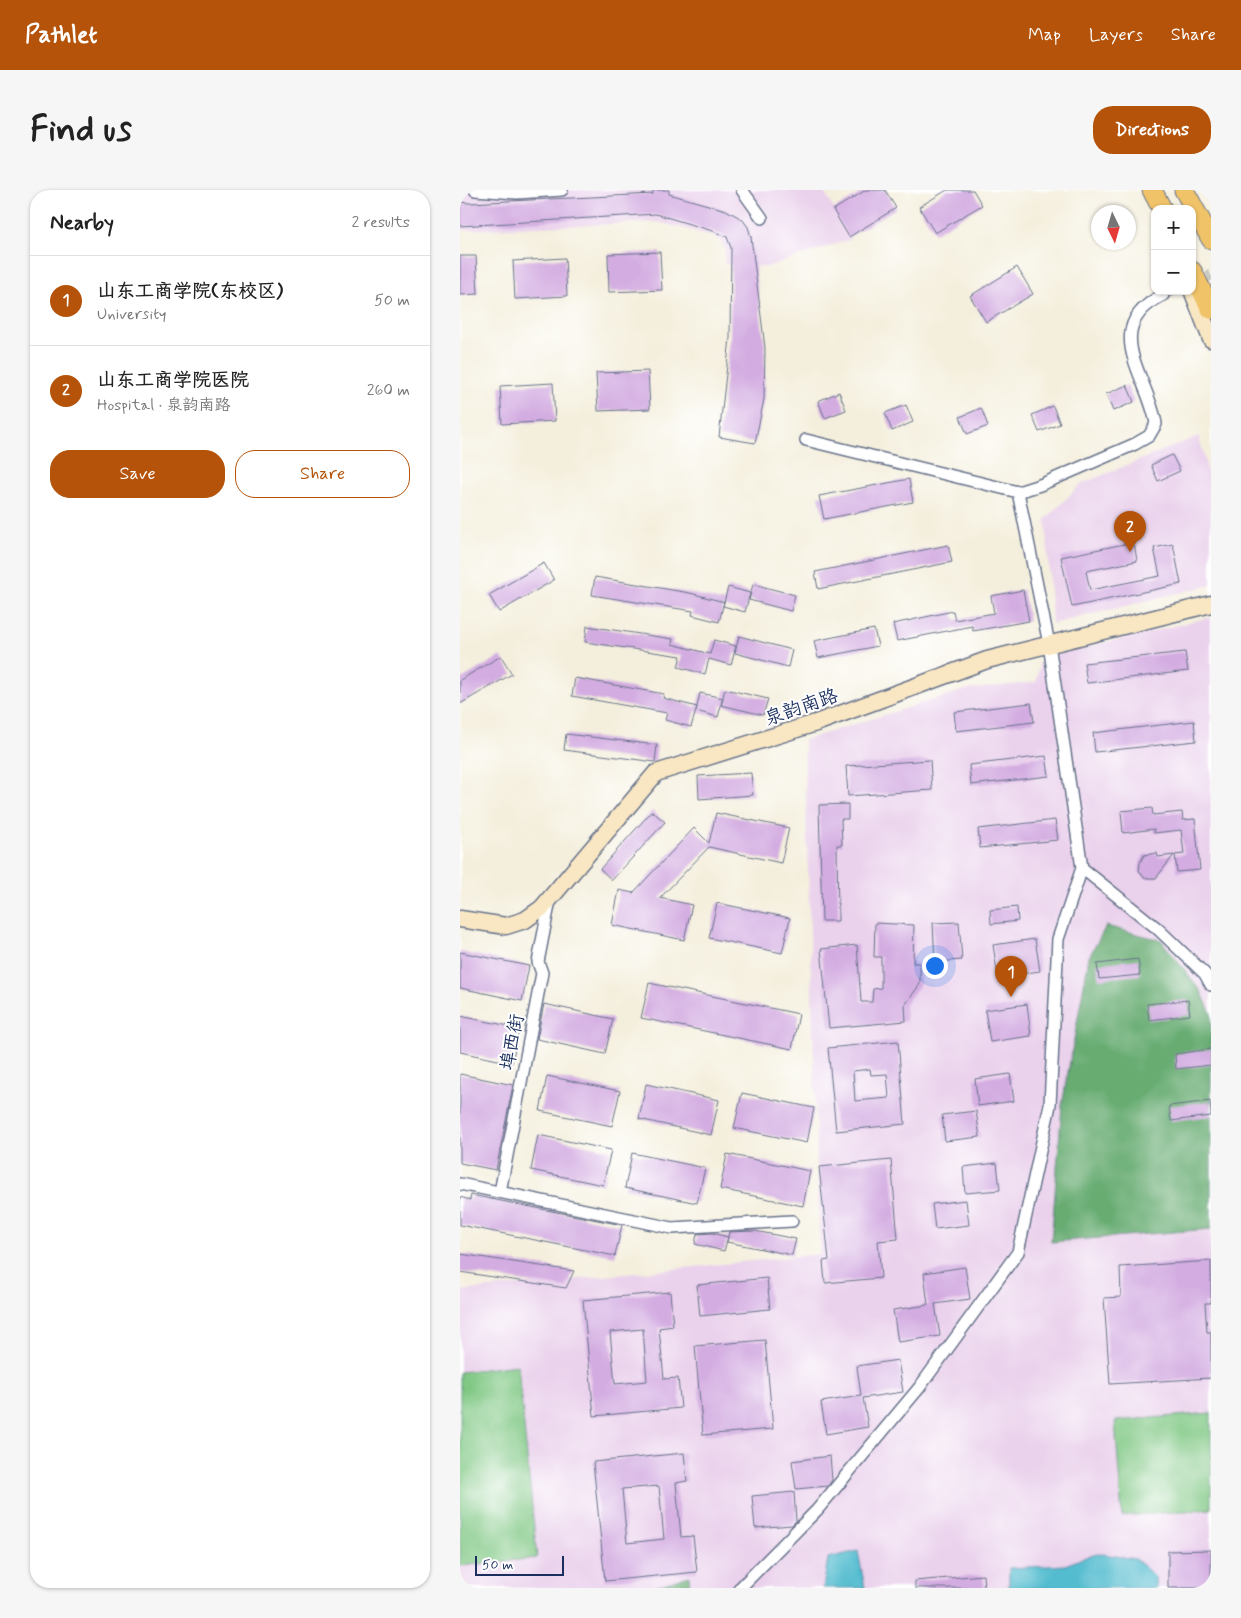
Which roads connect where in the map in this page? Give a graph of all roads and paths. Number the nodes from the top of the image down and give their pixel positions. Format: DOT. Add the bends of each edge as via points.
graph roads {
  1 [pos="475,190"];
  2 [pos="562,190"];
  3 [pos="742,190"];
  4 [pos="1184,190"];
  5 [pos="762,218"];
  6 [pos="1211,239"];
  7 [pos="1196,278"];
  8 [pos="1163,295"];
  9 [pos="1194,295"];
  10 [pos="1211,309"];
  11 [pos="1211,339"];
  12 [pos="806,440"];
  13 [pos="1018,492"];
  14 [pos="1211,604"];
  15 [pos="1050,644"];
  16 [pos="1082,868"];
  17 [pos="550,899"];
  18 [pos="460,919"];
  19 [pos="1211,985"];
  20 [pos="460,1184"];
  21 [pos="500,1192"];
  22 [pos="792,1221"];
  23 [pos="740,1588"];
  1 -- 2 [label="street" via="517,193"];
  3 -- 5 [label="street"];
  4 -- 6 [label="main road"];
  7 -- 10 [label="main road"];
  8 -- 13 [label="street" via="1142,311 1132,325 1129,340 1154,413 1156,424 1148,436"];
  9 -- 11 [label="street"];
  12 -- 13 [label="street"];
  13 -- 15 [label="street"];
  14 -- 15 [label="street, 泉韵南路"];
  15 -- 16 [label="street"];
  15 -- 17 [label="street, 泉韵南路" via="987,660 816,724 656,773"];
  16 -- 19 [label="street" via="1158,929 1205,974"];
  16 -- 23 [label="street" via="1058,939 1050,1105 1018,1252 919,1388 862,1457 817,1510"];
  17 -- 18 [label="street, 泉韵南路" via="525,920 506,926"];
  17 -- 21 [label="street, 埠西街" via="538,962 542,973"];
  20 -- 21 [label="street"];
  21 -- 22 [label="street" via="672,1228"];
}
